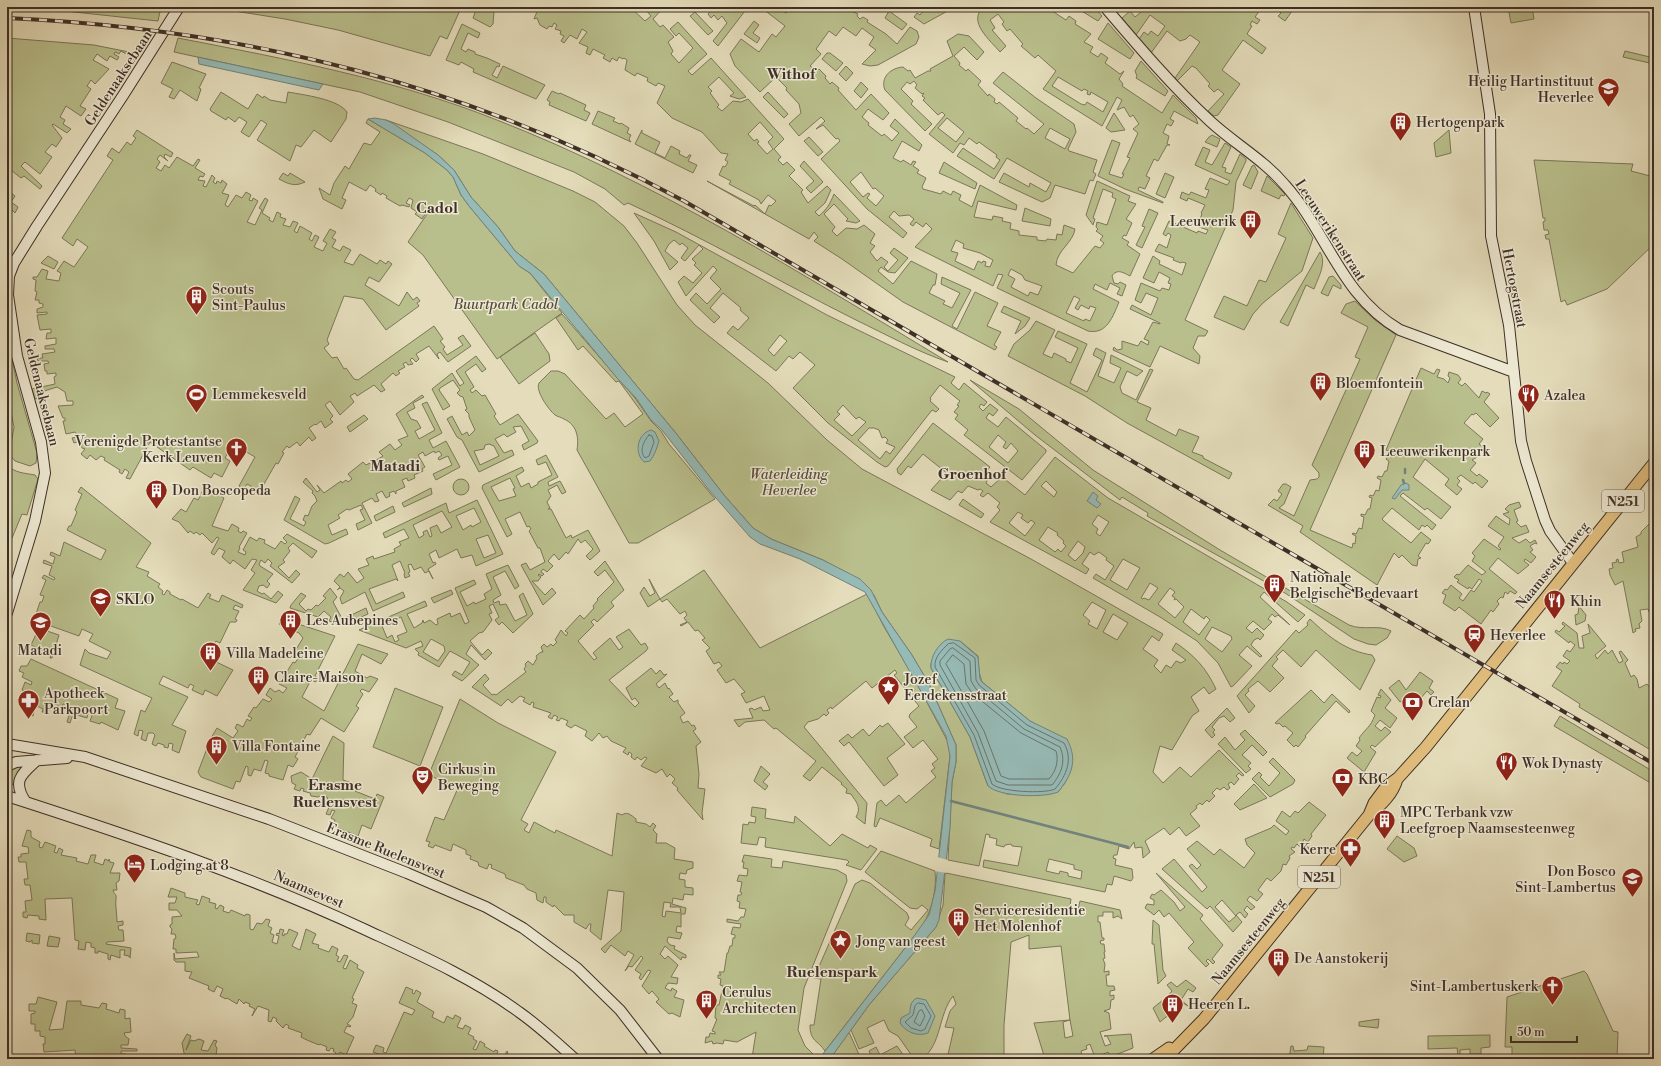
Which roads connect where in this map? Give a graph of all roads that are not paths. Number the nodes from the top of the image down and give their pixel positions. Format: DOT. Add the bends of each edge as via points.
graph roads {
  1 [pos="179,7"];
  2 [pos="1105,7"];
  3 [pos="1474,7"];
  4 [pos="1514,372"];
  5 [pos="1654,463"];
  6 [pos="1573,563"];
  7 [pos="7,613"];
  8 [pos="7,744"];
  9 [pos="84,757"];
  10 [pos="37,760"];
  11 [pos="7,766"];
  12 [pos="7,796"];
  13 [pos="25,801"];
  14 [pos="1178,1045"];
  15 [pos="575,1059"];
  16 [pos="658,1059"];
  17 [pos="1153,1059"];
  18 [pos="1165,1059"];
  1 -- 7 [label="street, Geldenaaksebaan" via="37,226 9,276 8,295 15,349 41,442 45,473 35,521"];
  2 -- 4 [label="street, Leeuwerikenstraat" via="1201,113 1285,185 1348,283 1389,323 1400,330"];
  3 -- 4 [label="street, Hertogstraat" via="1490,114 1491,236"];
  4 -- 6 [label="street, Hertogstraat" via="1521,441 1526,461 1547,525"];
  5 -- 6 [label="main road, Naamsesteenweg / N251"];
  6 -- 14 [label="main road, Naamsesteenweg / N251" via="1467,696 1397,779 1383,790 1369,816 1204,1019"];
  8 -- 9 [label="street, Erasme Ruelensvest"];
  9 -- 10 [label="street"];
  9 -- 16 [label="street, Erasme Ruelensvest" via="269,819 486,907 524,928 577,968 620,1010"];
  10 -- 11 [label="street" via="16,762"];
  10 -- 13 [label="street" via="26,769 19,780 21,795"];
  12 -- 13 [label="street, Naamsevest"];
  13 -- 15 [label="street, Naamsevest" via="275,889 386,939 494,996 519,1012"];
  14 -- 17 [label="main road, Naamsesteenweg / N251" via="1168,1048"];
  14 -- 18 [label="main road, Naamsesteenweg / N251"];
}
